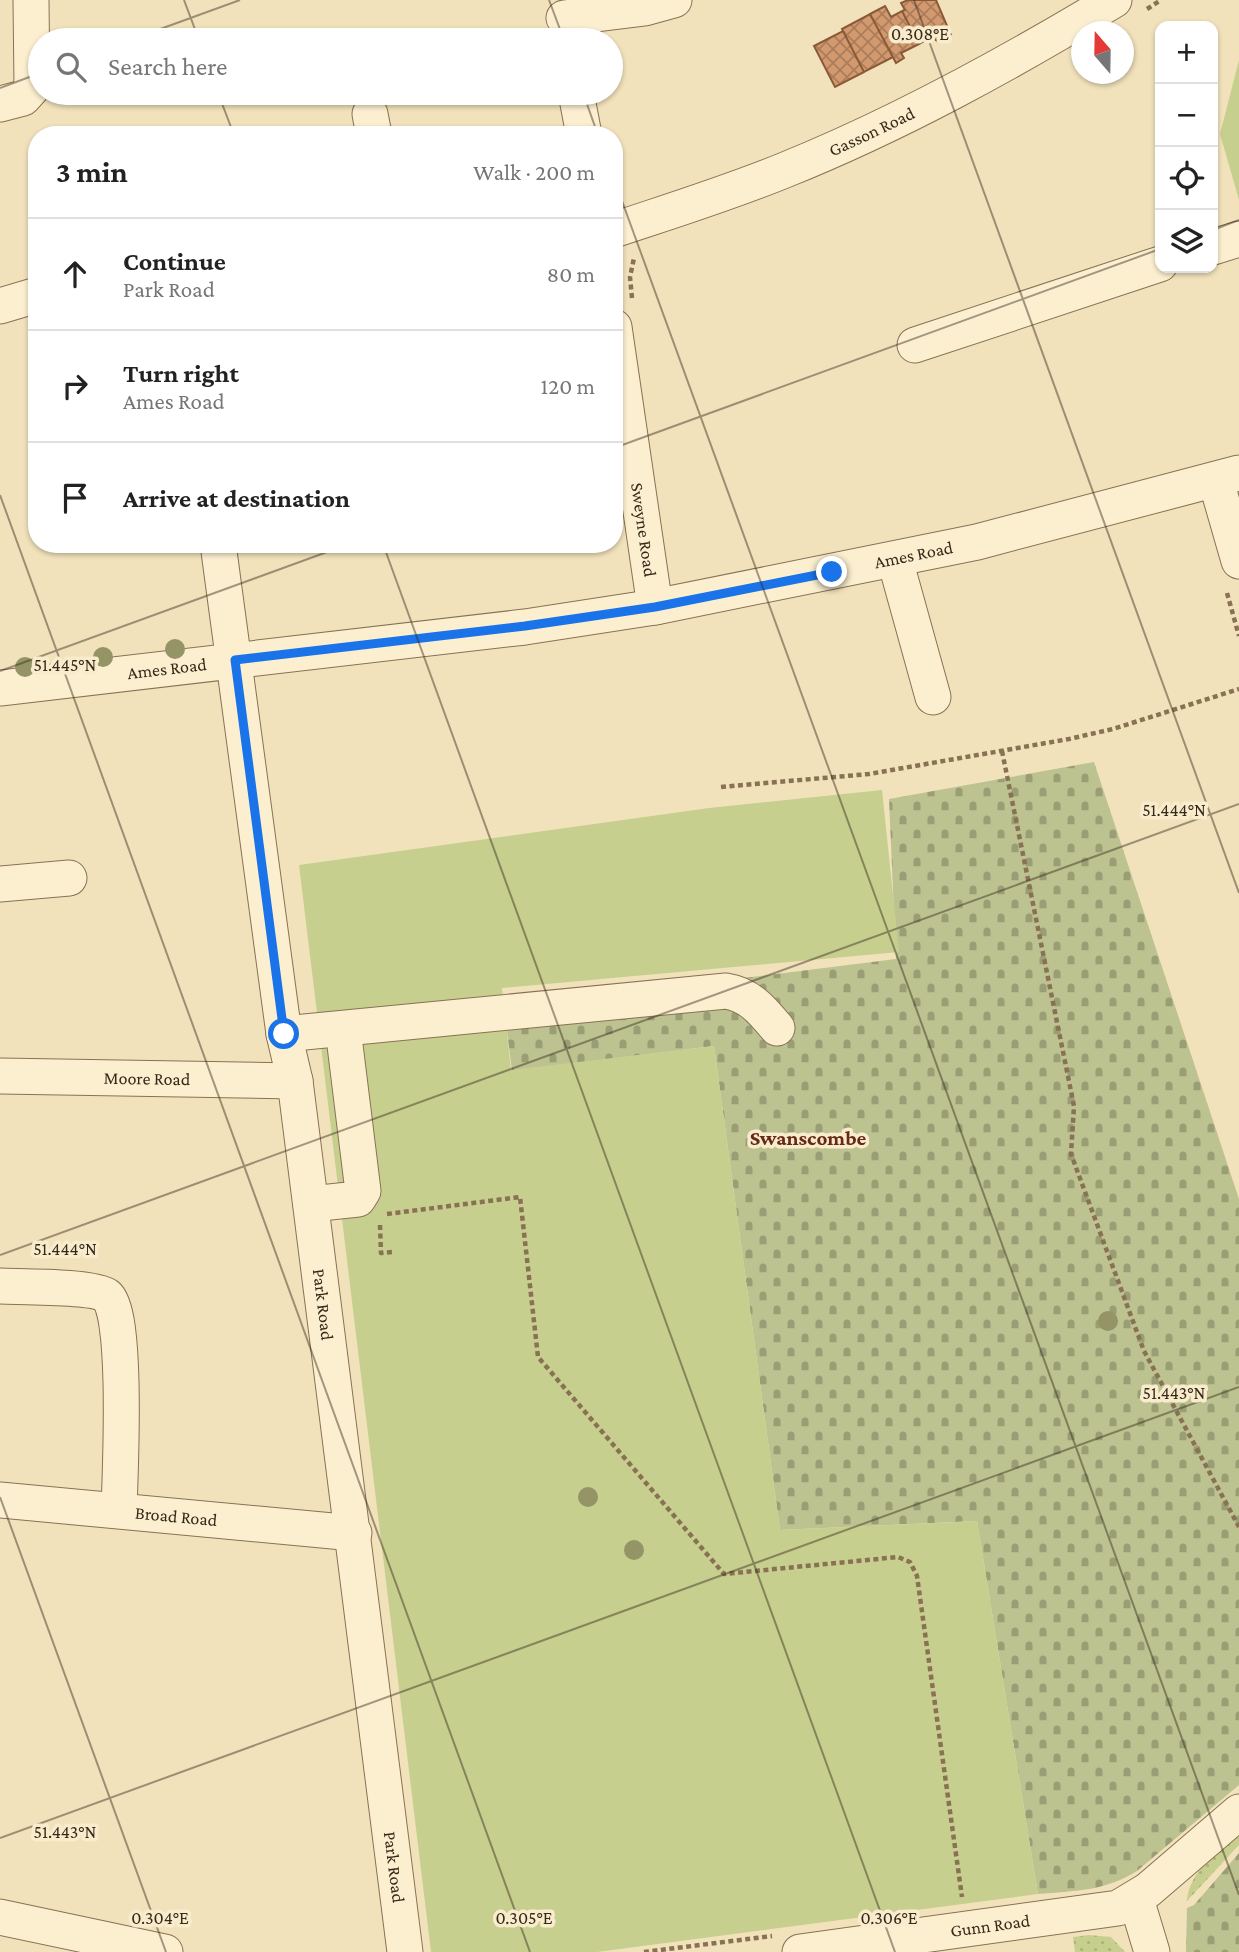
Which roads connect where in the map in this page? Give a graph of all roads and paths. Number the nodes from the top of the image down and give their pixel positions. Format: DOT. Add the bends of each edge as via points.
graph roads {
  1 [pos="31,0"];
  2 [pos="674,0"];
  3 [pos="1114,0"];
  4 [pos="563,27"];
  5 [pos="31,28"];
  6 [pos="28,94"];
  7 [pos="0,104"];
  8 [pos="578,105"];
  9 [pos="582,126"];
  10 [pos="1239,239"];
  11 [pos="627,240"];
  12 [pos="1218,245"];
  13 [pos="1155,266"];
  14 [pos="28,298"];
  15 [pos="0,306"];
  16 [pos="624,318"];
  17 [pos="915,345"];
  18 [pos="1227,477"];
  19 [pos="219,553"];
  20 [pos="895,560"];
  21 [pos="1239,561"];
  22 [pos="655,607"];
  23 [pos="235,660"];
  24 [pos="0,688"];
  25 [pos="1239,689"];
  26 [pos="933,697"];
  27 [pos="1002,751"];
  28 [pos="721,787"];
  29 [pos="69,878"];
  30 [pos="0,884"];
  31 [pos="777,1028"];
  32 [pos="343,1029"];
  33 [pos="284,1034"];
  34 [pos="0,1076"];
  35 [pos="295,1081"];
  36 [pos="311,1204"];
  37 [pos="379,1215"];
  38 [pos="0,1286"];
  39 [pos="0,1500"];
  40 [pos="119,1510"];
  41 [pos="1239,1527"];
  42 [pos="354,1533"];
  43 [pos="1239,1812"];
  44 [pos="1136,1899"];
  45 [pos="0,1917"];
  46 [pos="967,1931"];
  47 [pos="71,1943"];
  48 [pos="165,1952"];
  49 [pos="405,1952"];
  50 [pos="800,1952"];
  51 [pos="1152,1952"];
  1 -- 5 [label="street"];
  2 -- 4 [label="street"];
  3 -- 11 [label="street, Gasson Road" via="889,124"];
  6 -- 7 [label="street"];
  8 -- 9 [label="street"];
  10 -- 12 [label="street"];
  11 -- 16 [label="path" via="630,269"];
  13 -- 17 [label="street"];
  14 -- 15 [label="street"];
  16 -- 22 [label="street, Sweyne Road"];
  18 -- 20 [label="street, Ames Road"];
  18 -- 21 [label="street"];
  19 -- 23 [label="street, Park Road"];
  20 -- 22 [label="street, Ames Road"];
  20 -- 26 [label="street"];
  22 -- 23 [label="street, Ames Road"];
  23 -- 24 [label="street, Ames Road"];
  23 -- 33 [label="street, Park Road"];
  25 -- 27 [label="path" via="1106,732"];
  27 -- 28 [label="path" via="869,774"];
  27 -- 41 [label="path" via="1074,1106 1071,1154 1143,1352"];
  29 -- 30 [label="street"];
  31 -- 32 [label="street" via="754,1002 726,991"];
  32 -- 33 [label="street"];
  32 -- 36 [label="street" via="363,1191 358,1199"];
  33 -- 35 [label="street, Park Road"];
  34 -- 35 [label="street, Moore Road"];
  35 -- 36 [label="street, Park Road"];
  36 -- 42 [label="street, Park Road"];
  37 -- 46 [label="path" via="520,1198 538,1357 724,1574 898,1558 914,1567"];
  38 -- 40 [label="street" via="105,1294 114,1304 122,1378"];
  39 -- 40 [label="street, Broad Road"];
  40 -- 42 [label="street, Broad Road"];
  42 -- 49 [label="street, Park Road"];
  43 -- 44 [label="street"];
  44 -- 46 [label="street, Gunn Road" via="1091,1914"];
  44 -- 51 [label="street"];
  45 -- 47 [label="street"];
  46 -- 50 [label="street, Gunn Road"];
  47 -- 48 [label="street"];
}
